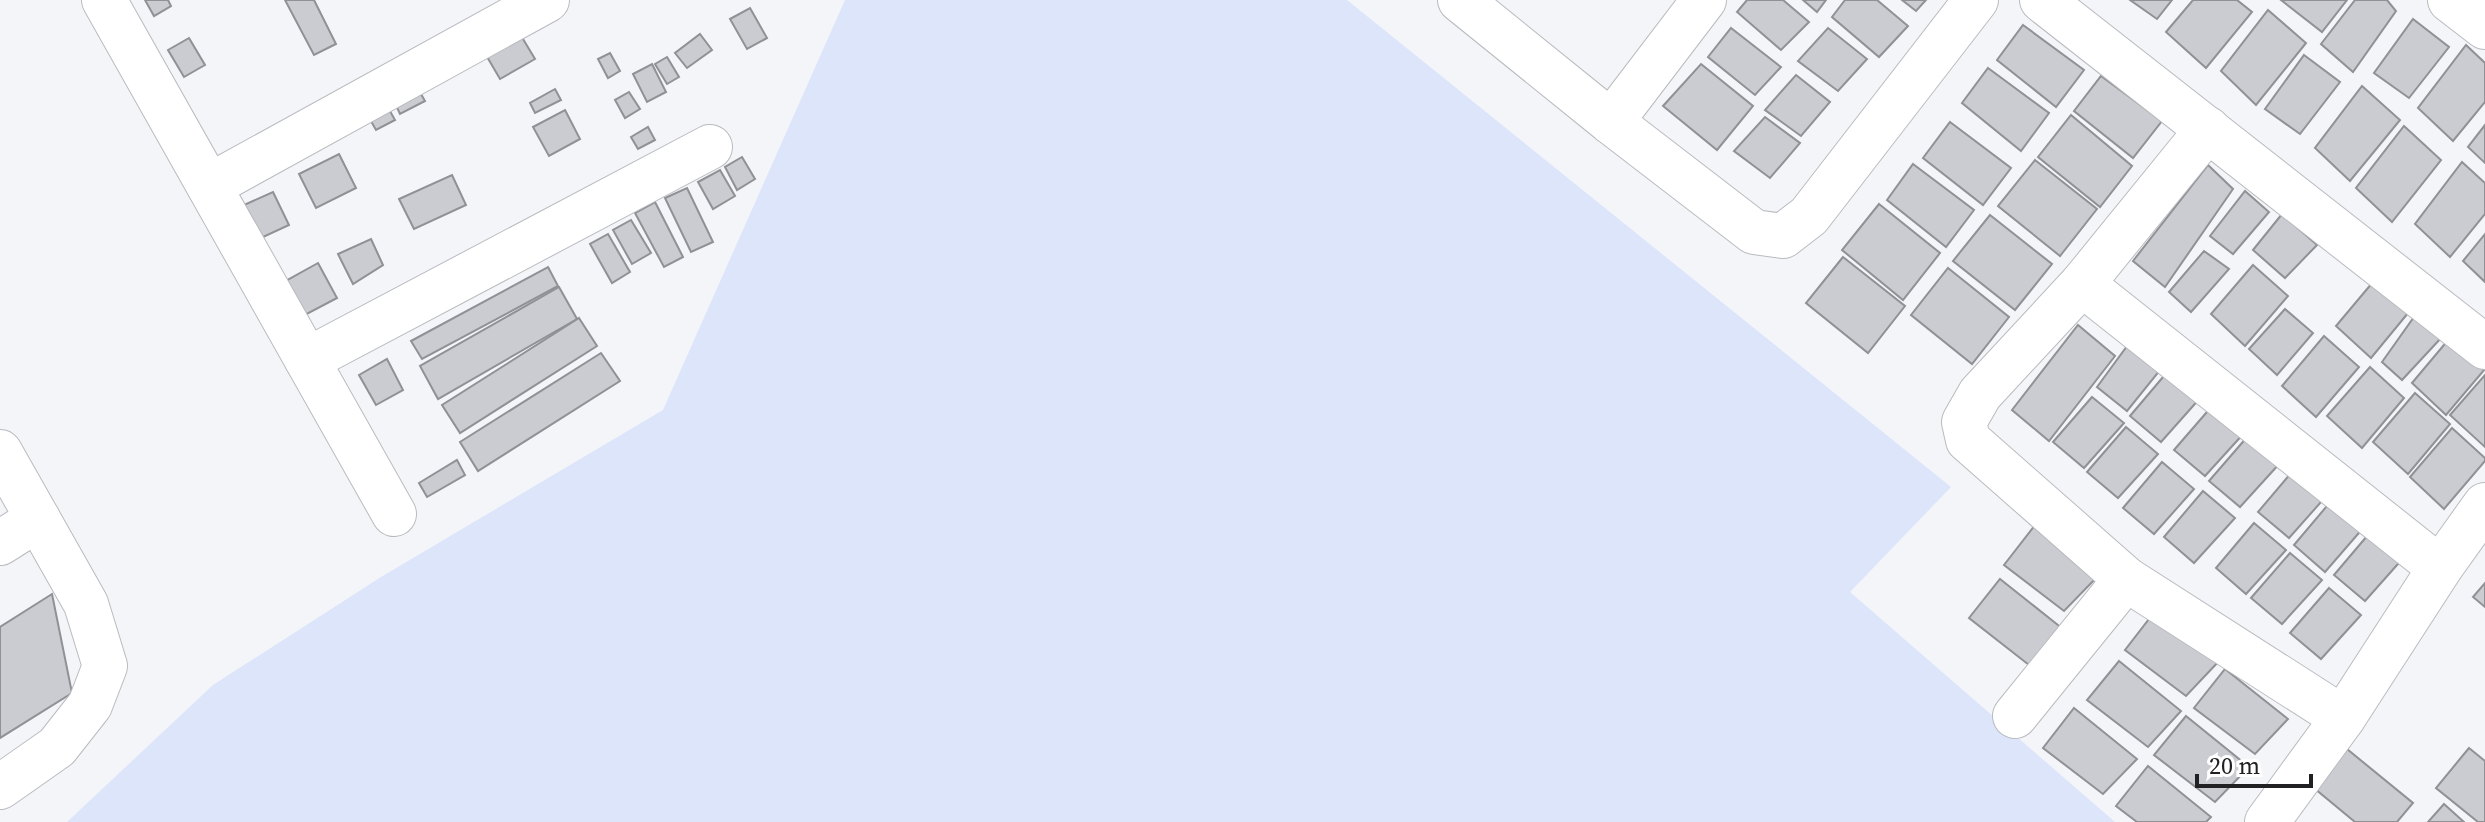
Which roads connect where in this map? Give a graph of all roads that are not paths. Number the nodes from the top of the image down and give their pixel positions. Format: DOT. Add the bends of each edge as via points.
graph roads {
  1 [pos="104,0"];
  2 [pos="547,0"];
  3 [pos="1704,0"];
  4 [pos="1976,0"];
  5 [pos="2042,0"];
  6 [pos="2450,0"];
  7 [pos="1462,1"];
  8 [pos="2485,27"];
  9 [pos="1611,122"];
  10 [pos="2208,129"];
  11 [pos="710,147"];
  12 [pos="209,186"];
  13 [pos="2082,284"];
  14 [pos="2485,347"];
  15 [pos="307,360"];
  16 [pos="0,452"];
  17 [pos="2485,505"];
  18 [pos="394,514"];
  19 [pos="38,519"];
  20 [pos="0,543"];
  21 [pos="2440,568"];
  22 [pos="2126,579"];
  23 [pos="2015,716"];
  24 [pos="2343,718"];
  25 [pos="0,787"];
  26 [pos="2267,822"];
  1 -- 12 [label="street"];
  2 -- 12 [label="street"];
  3 -- 9 [label="street"];
  4 -- 9 [label="street" via="1809,216 1783,236 1754,232"];
  5 -- 10 [label="street"];
  6 -- 8 [label="street"];
  7 -- 9 [label="street"];
  10 -- 13 [label="street"];
  10 -- 14 [label="street"];
  11 -- 15 [label="street"];
  12 -- 15 [label="street"];
  13 -- 21 [label="street"];
  13 -- 22 [label="street" via="1980,394 1964,422 1968,440"];
  15 -- 18 [label="street"];
  16 -- 19 [label="street"];
  17 -- 21 [label="street"];
  19 -- 20 [label="street"];
  19 -- 25 [label="street" via="86,604 105,666 90,705 57,747"];
  21 -- 24 [label="street"];
  22 -- 23 [label="street"];
  22 -- 24 [label="street"];
  24 -- 26 [label="street"];
}
